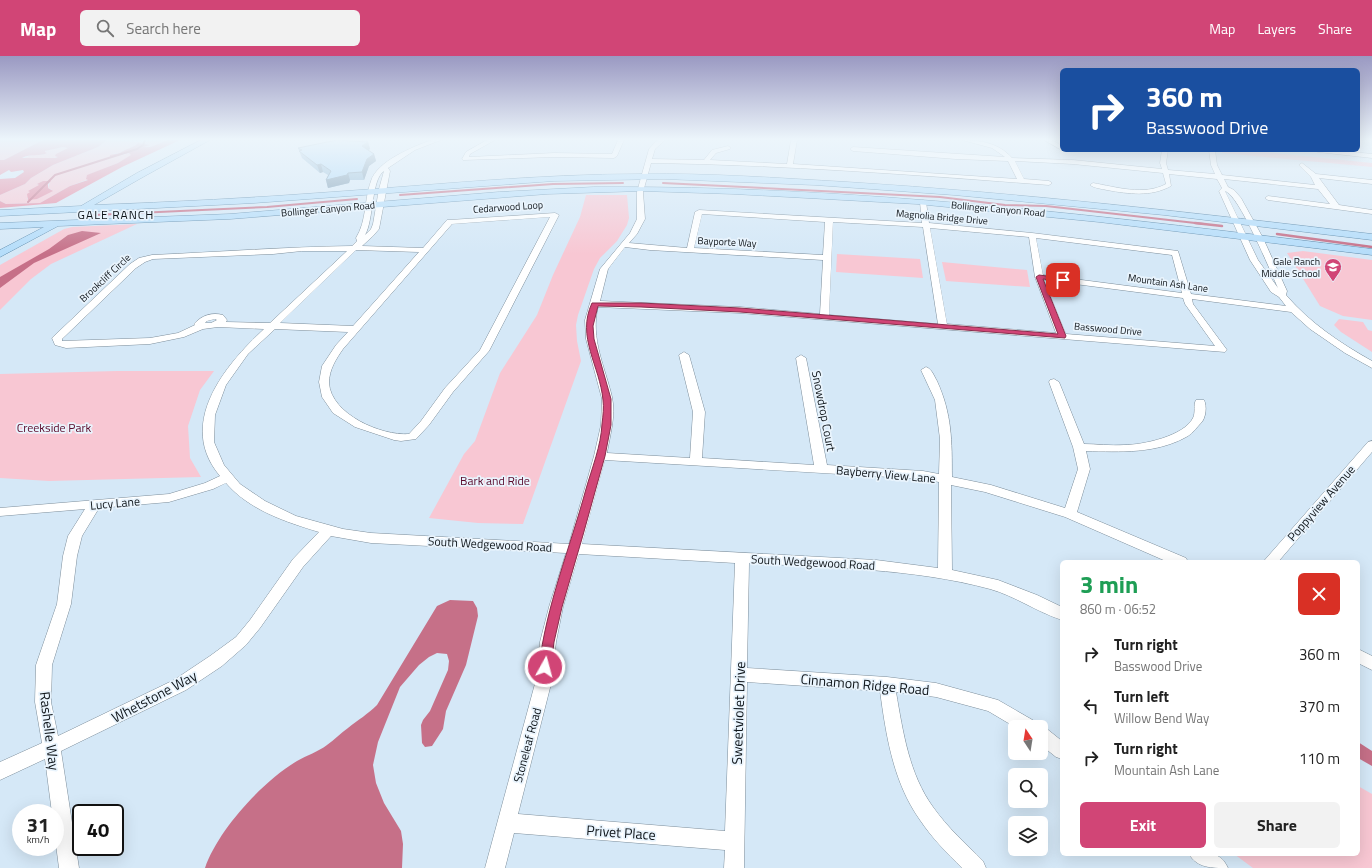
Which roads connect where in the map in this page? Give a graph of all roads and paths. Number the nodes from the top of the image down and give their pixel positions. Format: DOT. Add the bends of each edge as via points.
graph roads {
  1 [pos="135,178"];
  2 [pos="375,178"];
  3 [pos="384,178"];
  4 [pos="574,178"];
  5 [pos="644,178"];
  6 [pos="698,178"];
  7 [pos="968,178"];
  8 [pos="1019,178"];
  9 [pos="1167,178"];
  10 [pos="1221,178"];
  11 [pos="1237,178"];
  12 [pos="1315,178"];
  13 [pos="1332,178"];
  14 [pos="1021,182"];
  15 [pos="1372,182"];
  16 [pos="1049,183"];
  17 [pos="1093,185"];
  18 [pos="1320,187"];
  19 [pos="1225,188"];
  20 [pos="641,189"];
  21 [pos="383,190"];
  22 [pos="373,191"];
  23 [pos="1268,198"];
  24 [pos="79,199"];
  25 [pos="923,202"];
  26 [pos="380,204"];
  27 [pos="370,205"];
  28 [pos="1336,208"];
  29 [pos="81,209"];
  30 [pos="60,210"];
  31 [pos="1372,212"];
  32 [pos="0,213"];
  33 [pos="829,220"];
  34 [pos="1236,221"];
  35 [pos="1251,222"];
  36 [pos="56,223"];
  37 [pos="35,224"];
  38 [pos="0,226"];
  39 [pos="926,226"];
  40 [pos="1032,236"];
  41 [pos="1243,236"];
  42 [pos="1372,237"];
  43 [pos="1259,238"];
  44 [pos="0,243"];
  45 [pos="624,244"];
  46 [pos="358,245"];
  47 [pos="425,250"];
  48 [pos="690,250"];
  49 [pos="1372,252"];
  50 [pos="0,254"];
  51 [pos="828,258"];
  52 [pos="1039,277"];
  53 [pos="1282,295"];
  54 [pos="1187,297"];
  55 [pos="595,304"];
  56 [pos="1294,310"];
  57 [pos="824,317"];
  58 [pos="273,325"];
  59 [pos="943,326"];
  60 [pos="355,329"];
  61 [pos="1062,336"];
  62 [pos="684,355"];
  63 [pos="801,358"];
  64 [pos="1372,364"];
  65 [pos="926,370"];
  66 [pos="1054,382"];
  67 [pos="1200,402"];
  68 [pos="1372,445"];
  69 [pos="1079,447"];
  70 [pos="600,456"];
  71 [pos="696,461"];
  72 [pos="821,468"];
  73 [pos="227,478"];
  74 [pos="946,480"];
  75 [pos="94,506"];
  76 [pos="0,512"];
  77 [pos="1070,514"];
  78 [pos="328,531"];
  79 [pos="574,549"];
  80 [pos="743,558"];
  81 [pos="1176,560"];
  82 [pos="1272,560"];
  83 [pos="945,574"];
  84 [pos="1060,613"];
  85 [pos="1360,657"];
  86 [pos="1372,663"];
  87 [pos="739,674"];
  88 [pos="887,684"];
  89 [pos="1018,720"];
  90 [pos="1048,740"];
  91 [pos="52,747"];
  92 [pos="1060,749"];
  93 [pos="0,771"];
  94 [pos="507,823"];
  95 [pos="734,841"];
  96 [pos="1202,856"];
  97 [pos="69,868"];
  98 [pos="495,868"];
  99 [pos="734,868"];
  100 [pos="976,868"];
  101 [pos="1218,868"];
  1 -- 29 [label="main road"];
  2 -- 22 [label="street, South Wedgewood Road"];
  3 -- 21 [label="street, South Wedgewood Road"];
  4 -- 21 [label="main road, Bollinger Canyon Road"];
  5 -- 20 [label="street, Stoneleaf Road"];
  6 -- 34 [label="main road, Bollinger Canyon Road" via="916,189"];
  7 -- 14 [label="street"];
  8 -- 14 [label="street"];
  9 -- 17 [label="street" via="1169,185 1162,190 1150,192"];
  10 -- 19 [label="street"];
  11 -- 18 [label="street"];
  12 -- 18 [label="street"];
  13 -- 15 [label="street"];
  14 -- 16 [label="street"];
  18 -- 28 [label="street"];
  19 -- 34 [label="street" via="1222,191"];
  19 -- 35 [label="street" via="1238,198"];
  20 -- 25 [label="main road, Bollinger Canyon Road"];
  20 -- 26 [label="main road, Bollinger Canyon Road" via="530,191"];
  20 -- 45 [label="street, Stoneleaf Road" via="641,219 634,234"];
  21 -- 22 [label="main road, Bollinger Canyon Road"];
  21 -- 26 [label="street, South Wedgewood Road"];
  22 -- 27 [label="street, South Wedgewood Road"];
  22 -- 29 [label="main road, Bollinger Canyon Road" via="250,201"];
  23 -- 28 [label="street"];
  24 -- 30 [label="main road"];
  25 -- 39 [label="street"];
  25 -- 41 [label="main road, Bollinger Canyon Road" via="1046,213"];
  26 -- 27 [label="main road, Bollinger Canyon Road"];
  26 -- 46 [label="street, South Wedgewood Road" via="375,229"];
  27 -- 36 [label="main road, Bollinger Canyon Road" via="224,217"];
  27 -- 46 [label="street, South Wedgewood Road" via="366,228"];
  28 -- 31 [label="street"];
  29 -- 30 [label="main road, Bollinger Canyon Road"];
  29 -- 36 [label="main road"];
  30 -- 32 [label="main road, Bollinger Canyon Road"];
  30 -- 37 [label="main road"];
  33 -- 39 [label="street, Magnolia Bridge Drive"];
  33 -- 48 [label="street, Magnolia Bridge Drive" via="699,212"];
  33 -- 51 [label="street"];
  34 -- 35 [label="main road, Bollinger Canyon Road"];
  34 -- 41 [label="street"];
  35 -- 42 [label="main road, Bollinger Canyon Road"];
  35 -- 43 [label="street"];
  36 -- 37 [label="main road, Bollinger Canyon Road"];
  36 -- 50 [label="main road"];
  37 -- 38 [label="main road, Bollinger Canyon Road"];
  37 -- 44 [label="main road"];
  39 -- 40 [label="street, Magnolia Bridge Drive"];
  39 -- 59 [label="street"];
  40 -- 52 [label="street"];
  40 -- 54 [label="street, Magnolia Bridge Drive" via="1175,254"];
  41 -- 43 [label="main road, Bollinger Canyon Road"];
  41 -- 53 [label="street" via="1270,285"];
  43 -- 49 [label="main road, Bollinger Canyon Road"];
  43 -- 53 [label="street" via="1283,291"];
  45 -- 48 [label="street, Bayporte Way"];
  45 -- 55 [label="street, Stoneleaf Road" via="604,269"];
  46 -- 47 [label="street"];
  46 -- 58 [label="street, South Wedgewood Road"];
  46 -- 58 [label="street, Brookcliff Circle" via="273,252 163,256 142,260 56,338 58,343 66,345 150,341 181,335 202,326 200,322 207,318 218,316 222,318 220,322"];
  47 -- 60 [label="street, Cedarwood Loop"];
  47 -- 60 [label="street, Cedarwood Loop" via="450,222 555,215 484,350 412,437 394,437 359,425 337,411 328,397 324,382 327,366"];
  48 -- 51 [label="street, Bayporte Way"];
  51 -- 57 [label="street"];
  52 -- 54 [label="street, Mountain Ash Lane"];
  52 -- 61 [label="street"];
  53 -- 56 [label="street"];
  54 -- 56 [label="street, Mountain Ash Lane"];
  54 -- 61 [label="street, Basswood Drive" via="1189,304 1222,350"];
  55 -- 57 [label="street, Basswood Drive" via="685,307"];
  55 -- 70 [label="street, Stoneleaf Road" via="590,326 591,339 607,399 607,425"];
  56 -- 64 [label="street" via="1333,341"];
  57 -- 59 [label="street, Basswood Drive"];
  58 -- 60 [label="street"];
  58 -- 73 [label="street, South Wedgewood Road" via="230,369 212,402 207,422 210,450"];
  59 -- 61 [label="street, Basswood Drive"];
  62 -- 71 [label="street" via="699,412"];
  63 -- 72 [label="street, Snowdrop Court"];
  65 -- 74 [label="street" via="940,400 946,439"];
  66 -- 69 [label="street"];
  67 -- 69 [label="street" via="1199,418 1185,433 1157,444 1125,449"];
  68 -- 82 [label="street, Poppyview Avenue"];
  69 -- 77 [label="street" via="1084,469"];
  70 -- 71 [label="street, Bayberry View Lane"];
  70 -- 79 [label="street, Stoneleaf Road"];
  71 -- 72 [label="street, Bayberry View Lane"];
  72 -- 74 [label="street, Bayberry View Lane" via="922,475"];
  73 -- 75 [label="street, Lucy Lane" via="202,489 169,498"];
  73 -- 78 [label="street, South Wedgewood Road" via="256,503 307,525"];
  74 -- 77 [label="street, Bayberry View Lane" via="986,488"];
  74 -- 83 [label="street"];
  75 -- 76 [label="street, Lucy Lane"];
  75 -- 91 [label="street, Rashelle Way" via="75,536 64,604 44,665 43,702"];
  77 -- 81 [label="street, Bayberry View Lane"];
  78 -- 79 [label="street, South Wedgewood Road" via="371,538"];
  78 -- 91 [label="street, Whetstone Way" via="298,563 241,641 216,661 180,685"];
  79 -- 80 [label="street, South Wedgewood Road"];
  79 -- 94 [label="street, Stoneleaf Road" via="556,607 548,642 544,680"];
  80 -- 83 [label="street, South Wedgewood Road" via="876,565"];
  80 -- 87 [label="street, Sweetviolet Drive"];
  83 -- 84 [label="street, South Wedgewood Road" via="993,584"];
  85 -- 86 [label="street"];
  87 -- 88 [label="street, Cinnamon Ridge Road"];
  87 -- 95 [label="street, Sweetviolet Drive"];
  88 -- 89 [label="street, Cinnamon Ridge Road" via="936,690 992,705"];
  88 -- 100 [label="street" via="899,754 911,786 922,807"];
  90 -- 92 [label="street"];
  91 -- 93 [label="street, Whetstone Way"];
  91 -- 97 [label="street, Rashelle Way"];
  94 -- 95 [label="street, Privet Place"];
  94 -- 98 [label="street, Stoneleaf Road"];
  95 -- 99 [label="street, Sweetviolet Drive"];
  96 -- 101 [label="street"];
}
